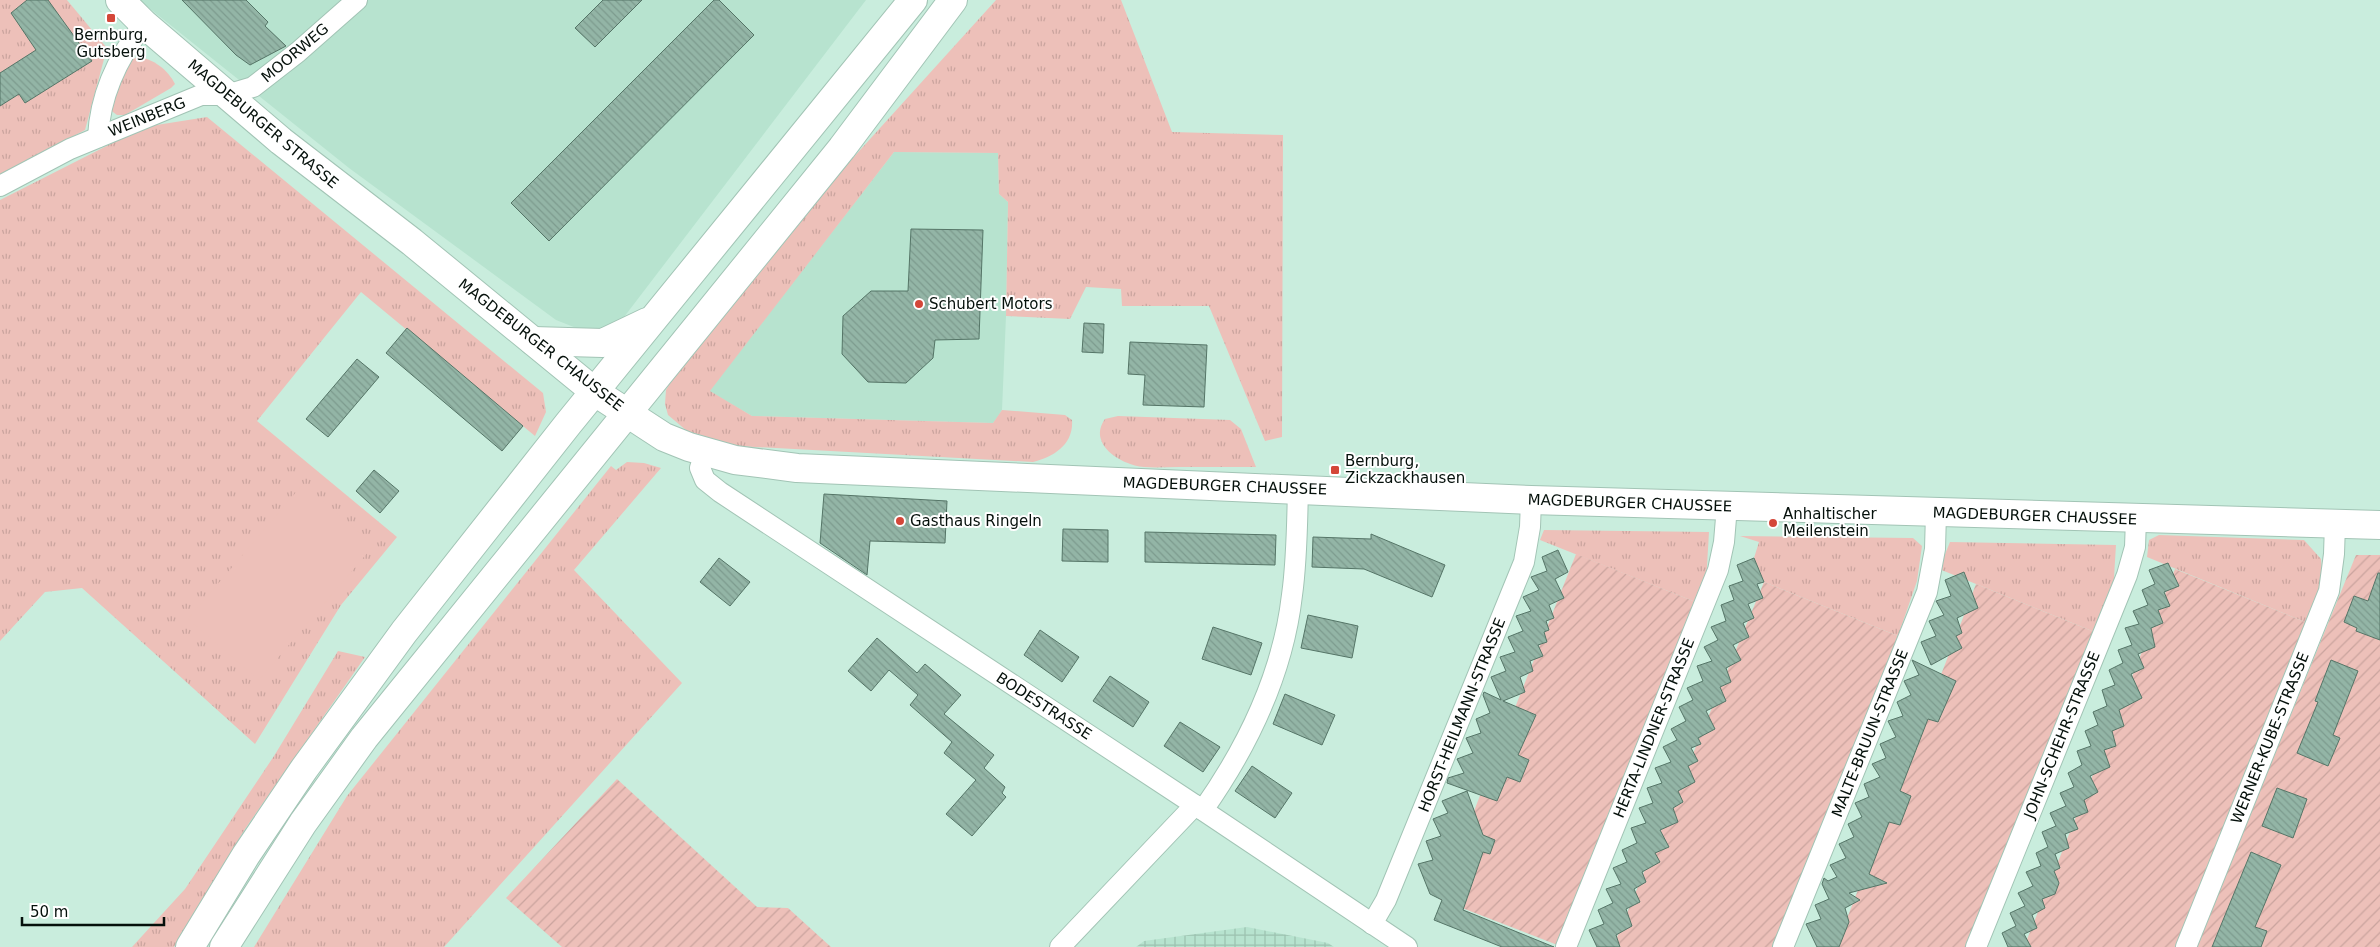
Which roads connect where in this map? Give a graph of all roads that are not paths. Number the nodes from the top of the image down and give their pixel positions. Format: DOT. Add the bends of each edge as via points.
graph roads {
  1 [pos="120,0"];
  2 [pos="357,0"];
  3 [pos="913,0"];
  4 [pos="953,0"];
  5 [pos="144,24"];
  6 [pos="226,94"];
  7 [pos="98,137"];
  8 [pos="0,186"];
  9 [pos="412,242"];
  10 [pos="657,316"];
  11 [pos="533,341"];
  12 [pos="595,392"];
  13 [pos="627,414"];
  14 [pos="705,453"];
  15 [pos="1298,489"];
  16 [pos="1531,500"];
  17 [pos="1727,506"];
  18 [pos="1936,513"];
  19 [pos="2136,519"];
  20 [pos="2334,524"];
  21 [pos="2380,525"];
  22 [pos="1199,808"];
  23 [pos="1372,924"];
  24 [pos="190,947"];
  25 [pos="224,947"];
  26 [pos="1060,947"];
  27 [pos="1407,947"];
  28 [pos="1566,947"];
  29 [pos="1783,947"];
  30 [pos="1976,947"];
  31 [pos="2186,947"];
  1 -- 5 [label="main road, MAGDEBURGER STRASSE"];
  2 -- 6 [label="street, MOORWEG" via="265,80 253,87"];
  3 -- 10 [label="main road"];
  4 -- 13 [label="main road" via="842,148"];
  5 -- 6 [label="main road, MAGDEBURGER STRASSE"];
  5 -- 7 [label="street, WEINBERG" via="118,61 99,117"];
  6 -- 7 [label="street, WEINBERG" via="201,95"];
  6 -- 9 [label="main road, MAGDEBURGER STRASSE" via="342,190"];
  7 -- 8 [label="street, WEINBERG"];
  9 -- 11 [label="main road, MAGDEBURGER CHAUSSEE"];
  10 -- 11 [label="main road" via="603,343"];
  10 -- 12 [label="main road"];
  11 -- 12 [label="main road, MAGDEBURGER CHAUSSEE"];
  12 -- 13 [label="main road, MAGDEBURGER CHAUSSEE"];
  12 -- 24 [label="main road" via="457,563 304,769 251,847"];
  13 -- 14 [label="main road, MAGDEBURGER CHAUSSEE" via="664,436"];
  13 -- 25 [label="main road" via="364,738 303,823"];
  14 -- 15 [label="main road, MAGDEBURGER CHAUSSEE" via="797,468"];
  14 -- 22 [label="street, BODESTRASSE" via="700,468 705,480 720,492"];
  15 -- 16 [label="main road, MAGDEBURGER CHAUSSEE"];
  15 -- 22 [label="street" via="1292,597 1277,667 1240,752"];
  16 -- 17 [label="main road, MAGDEBURGER CHAUSSEE"];
  16 -- 23 [label="street, HORST-HEILMANN-STRASSE" via="1524,562 1386,900"];
  17 -- 18 [label="main road, MAGDEBURGER CHAUSSEE"];
  17 -- 28 [label="street, HERTA-LINDNER-STRASSE" via="1718,570"];
  18 -- 19 [label="main road, MAGDEBURGER CHAUSSEE"];
  18 -- 29 [label="street, MALTE-BRUUN-STRASSE" via="1935,549 1927,592"];
  19 -- 20 [label="main road, MAGDEBURGER CHAUSSEE"];
  19 -- 30 [label="street, JOHN-SCHEHR-STRASSE" via="2135,547 2127,574"];
  20 -- 21 [label="main road, MAGDEBURGER CHAUSSEE"];
  20 -- 31 [label="street, WERNER-KUBE-STRASSE" via="2329,591"];
  22 -- 23 [label="street, BODESTRASSE"];
  22 -- 26 [label="street"];
  23 -- 27 [label="street, BODESTRASSE"];
}
